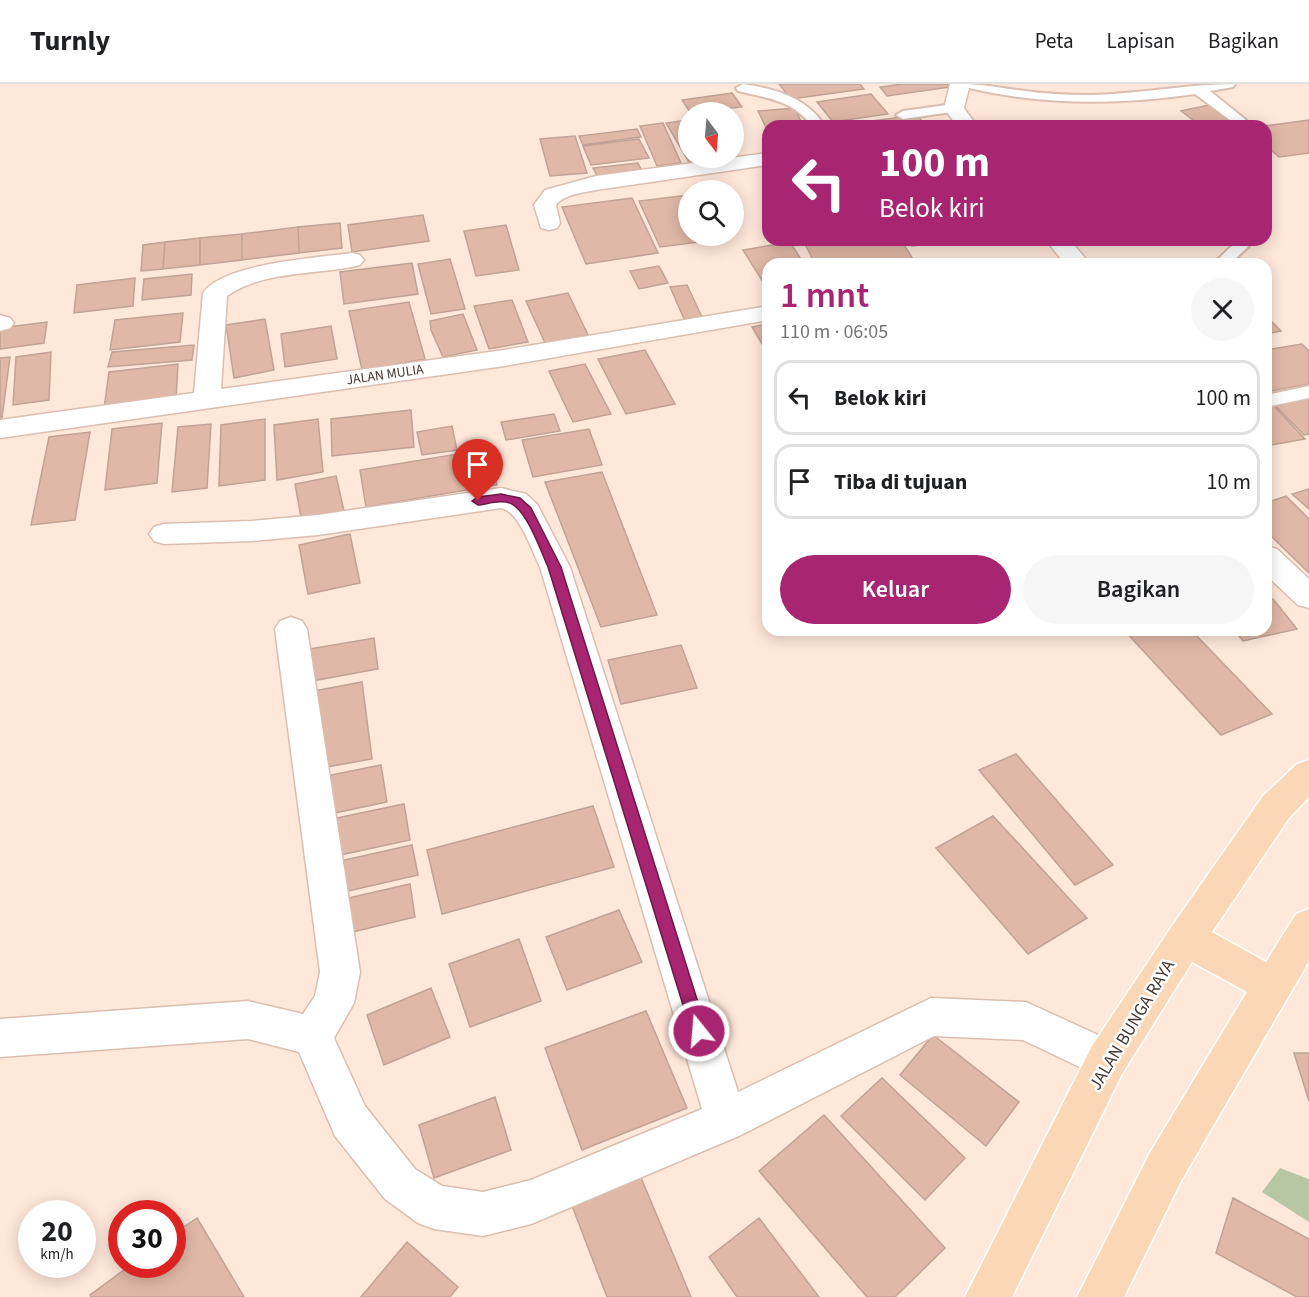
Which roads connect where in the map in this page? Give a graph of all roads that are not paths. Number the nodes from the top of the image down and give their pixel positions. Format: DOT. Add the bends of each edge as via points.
graph roads {
  1 [pos="960,84"];
  2 [pos="970,84"];
  3 [pos="1228,84"];
  4 [pos="743,88"];
  5 [pos="1198,90"];
  6 [pos="954,108"];
  7 [pos="903,115"];
  8 [pos="815,120"];
  9 [pos="963,120"];
  10 [pos="1239,120"];
  11 [pos="762,160"];
  12 [pos="549,223"];
  13 [pos="1240,246"];
  14 [pos="1228,258"];
  15 [pos="352,260"];
  16 [pos="762,314"];
  17 [pos="1309,392"];
  18 [pos="1272,399"];
  19 [pos="207,401"];
  20 [pos="0,429"];
  21 [pos="164,534"];
  22 [pos="1272,563"];
  23 [pos="1309,597"];
  24 [pos="291,628"];
  25 [pos="1309,774"];
  26 [pos="1309,926"];
  27 [pos="1186,938"];
  28 [pos="1273,986"];
  29 [pos="312,1036"];
  30 [pos="0,1038"];
  31 [pos="1107,1060"];
  32 [pos="726,1120"];
  33 [pos="988,1297"];
  34 [pos="1100,1297"];
  1 -- 6 [label="street"];
  2 -- 5 [label="lane" via="1017,94 1079,98"];
  3 -- 5 [label="lane"];
  4 -- 8 [label="lane" via="767,92 802,107"];
  5 -- 10 [label="lane"];
  6 -- 7 [label="lane"];
  6 -- 9 [label="street"];
  11 -- 12 [label="street" via="565,190 553,195 545,205"];
  13 -- 14 [label="lane"];
  15 -- 19 [label="street" via="255,275 225,284 215,292"];
  16 -- 19 [label="street, JALAN MULIA" via="504,358"];
  17 -- 18 [label="lane"];
  19 -- 20 [label="street, JALAN MULIA"];
  21 -- 32 [label="street" via="318,525 501,498 516,501 527,511 555,567"];
  22 -- 23 [label="street"];
  24 -- 29 [label="street" via="340,972 334,1003"];
  25 -- 27 [label="main road, JALAN BUNGA RAYA" via="1276,807"];
  26 -- 28 [label="main road"];
  27 -- 28 [label="main road"];
  27 -- 31 [label="main road, JALAN BUNGA RAYA"];
  28 -- 34 [label="main road" via="1166,1166"];
  29 -- 30 [label="street" via="248,1020"];
  29 -- 32 [label="street" via="350,1120 400,1184 434,1207 483,1214 531,1202"];
  31 -- 32 [label="street" via="1026,1021 931,1017"];
  31 -- 33 [label="main road, JALAN BUNGA RAYA"];
}
